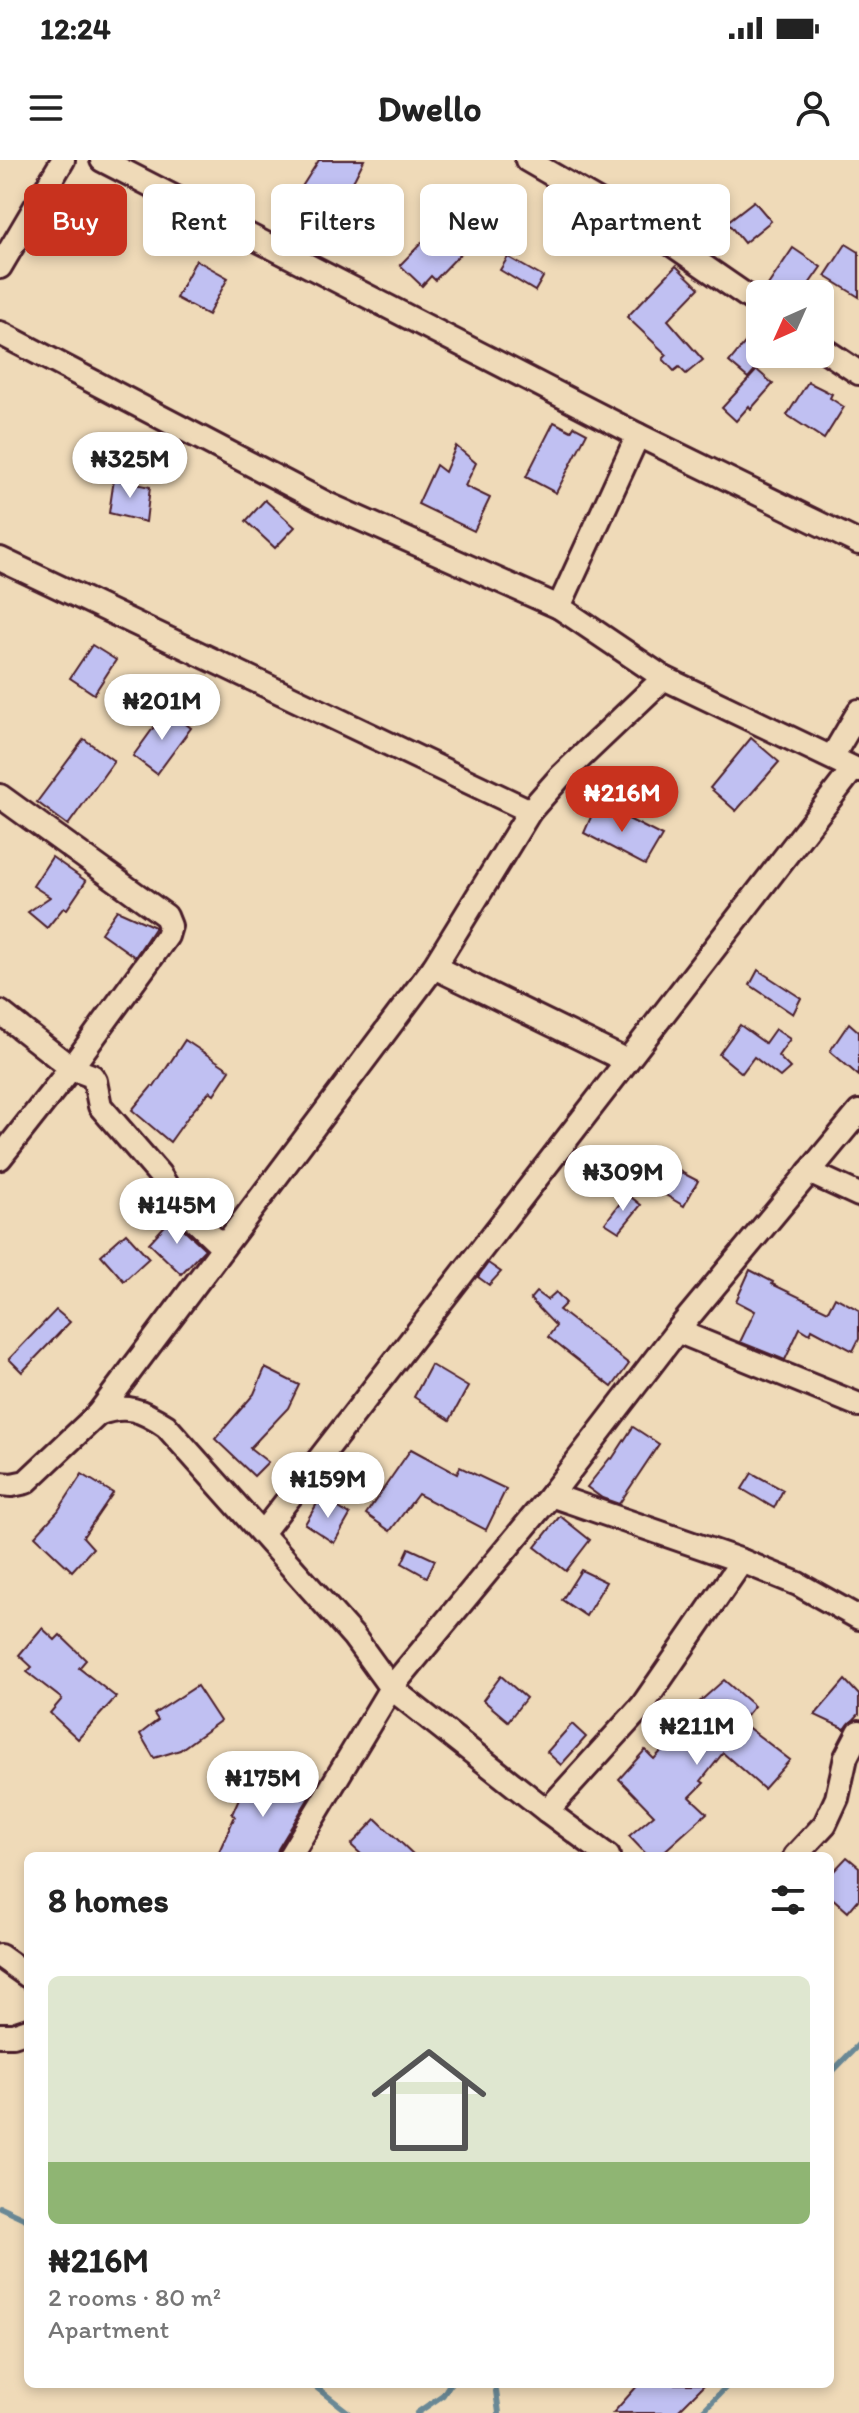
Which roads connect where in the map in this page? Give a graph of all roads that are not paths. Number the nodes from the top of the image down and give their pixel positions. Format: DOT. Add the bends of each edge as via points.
graph roads {
  1 [pos="63,160"];
  2 [pos="102,160"];
  3 [pos="527,160"];
  4 [pos="0,267"];
  5 [pos="746,295"];
  6 [pos="0,333"];
  7 [pos="834,356"];
  8 [pos="859,373"];
  9 [pos="638,435"];
  10 [pos="859,543"];
  11 [pos="0,559"];
  12 [pos="559,607"];
  13 [pos="664,678"];
  14 [pos="859,711"];
  15 [pos="832,757"];
  16 [pos="856,770"];
  17 [pos="0,796"];
  18 [pos="530,811"];
  19 [pos="434,967"];
  20 [pos="0,1012"];
  21 [pos="627,1061"];
  22 [pos="71,1068"];
  23 [pos="859,1112"];
  24 [pos="0,1158"];
  25 [pos="809,1172"];
  26 [pos="859,1195"];
  27 [pos="223,1247"];
  28 [pos="677,1331"];
  29 [pos="859,1405"];
  30 [pos="98,1414"];
  31 [pos="0,1484"];
  32 [pos="551,1495"];
  33 [pos="262,1533"];
  34 [pos="742,1561"];
  35 [pos="859,1618"];
  36 [pos="391,1688"];
  37 [pos="859,1732"];
  38 [pos="547,1811"];
  39 [pos="292,1852"];
  40 [pos="603,1852"];
  41 [pos="799,1852"];
  42 [pos="0,1956"];
  43 [pos="24,1973"];
  44 [pos="24,2031"];
  45 [pos="0,2035"];
  1 -- 4 [label="street"];
  2 -- 9 [label="street"];
  3 -- 5 [label="street" via="667,241"];
  6 -- 12 [label="street" via="327,504"];
  7 -- 8 [label="street"];
  9 -- 10 [label="street"];
  9 -- 12 [label="street"];
  11 -- 18 [label="street"];
  12 -- 13 [label="street"];
  13 -- 15 [label="street"];
  13 -- 18 [label="street"];
  14 -- 15 [label="street"];
  15 -- 16 [label="street"];
  16 -- 21 [label="street"];
  17 -- 22 [label="street" via="166,916 170,926"];
  18 -- 19 [label="street"];
  19 -- 21 [label="street"];
  19 -- 27 [label="street"];
  20 -- 22 [label="street"];
  21 -- 33 [label="street"];
  22 -- 24 [label="street"];
  22 -- 27 [label="street" via="92,1076 100,1106 178,1204"];
  23 -- 25 [label="street"];
  25 -- 26 [label="street"];
  25 -- 28 [label="street"];
  27 -- 30 [label="street"];
  28 -- 29 [label="street"];
  28 -- 32 [label="street"];
  30 -- 31 [label="street" via="26,1482"];
  30 -- 33 [label="street" via="113,1408 142,1411 166,1426"];
  32 -- 34 [label="street"];
  32 -- 36 [label="street"];
  33 -- 36 [label="street" via="354,1637"];
  34 -- 35 [label="street"];
  34 -- 38 [label="street" via="642,1706"];
  36 -- 38 [label="street"];
  36 -- 39 [label="street"];
  37 -- 41 [label="street" via="825,1824"];
  38 -- 40 [label="street"];
  42 -- 43 [label="street"];
  44 -- 45 [label="street"];
}
